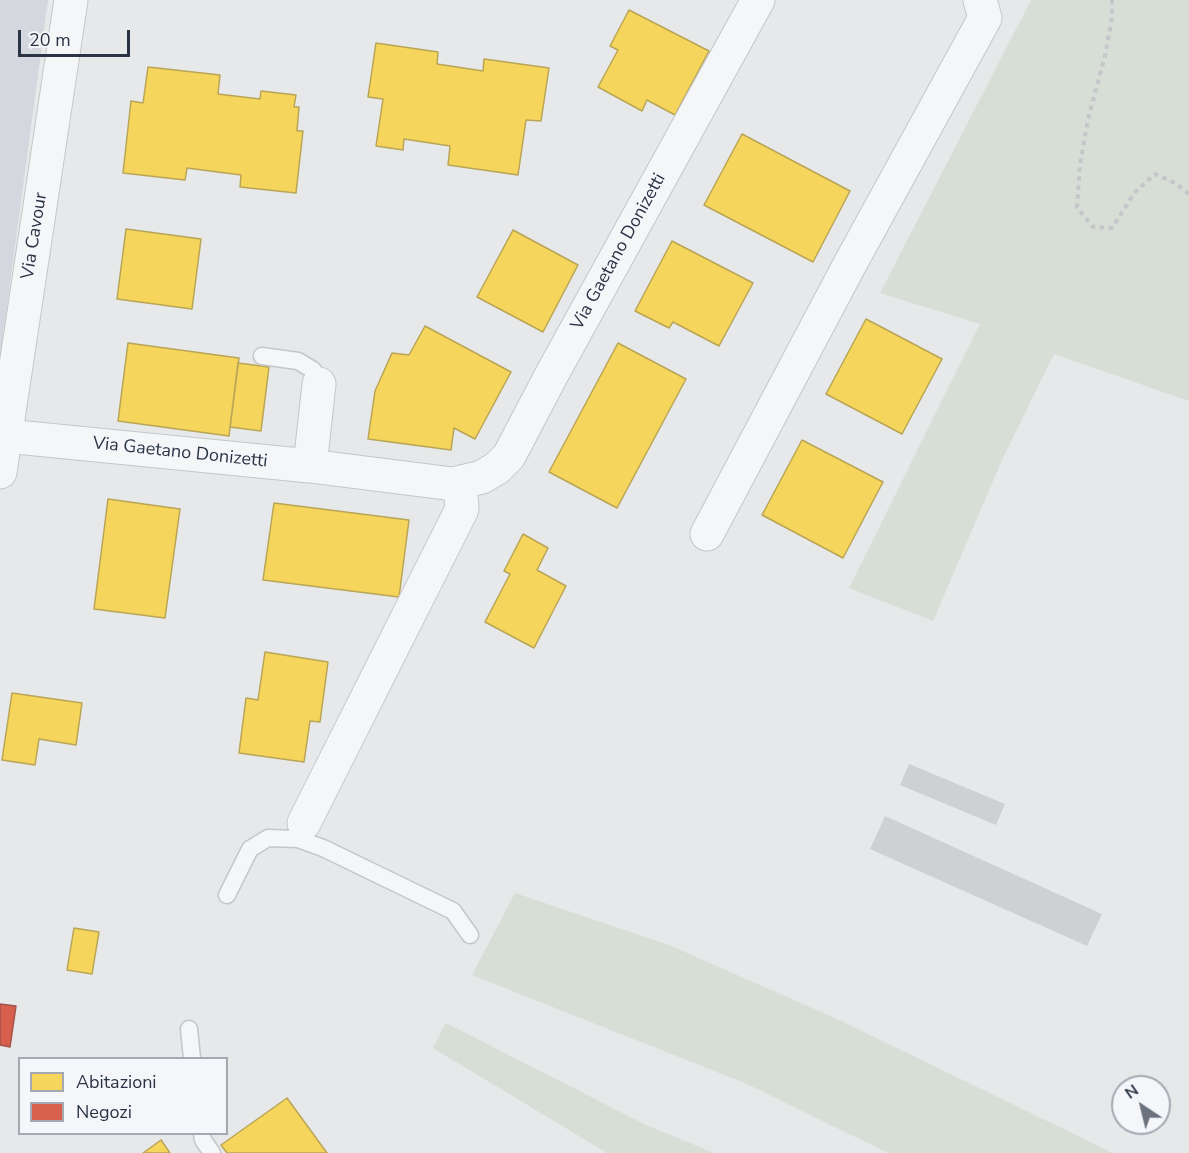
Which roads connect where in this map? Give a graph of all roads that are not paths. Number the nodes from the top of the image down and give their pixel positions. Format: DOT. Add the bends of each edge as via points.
graph roads {
  1 [pos="71,0"];
  2 [pos="758,0"];
  3 [pos="980,0"];
  4 [pos="262,356"];
  5 [pos="319,384"];
  6 [pos="6,436"];
  7 [pos="310,466"];
  8 [pos="0,472"];
  9 [pos="460,483"];
  10 [pos="707,534"];
  11 [pos="301,831"];
  12 [pos="226,895"];
  13 [pos="470,935"];
  14 [pos="189,1029"];
  15 [pos="192,1057"];
  16 [pos="202,1135"];
  17 [pos="212,1153"];
  1 -- 6 [label="street, Via Cavour"];
  2 -- 9 [label="street, Via Gaetano Donizetti" via="509,456 482,477"];
  3 -- 10 [label="street" via="984,18"];
  4 -- 5 [label="lane" via="298,361 313,370"];
  5 -- 7 [label="street"];
  6 -- 7 [label="street, Via Gaetano Donizetti"];
  6 -- 8 [label="street, Via Cavour"];
  7 -- 9 [label="street, Via Gaetano Donizetti"];
  9 -- 11 [label="street" via="462,509"];
  11 -- 12 [label="lane" via="268,838 250,849"];
  11 -- 13 [label="lane" via="323,848 453,910"];
  14 -- 15 [label="lane"];
  16 -- 17 [label="lane"];
}
